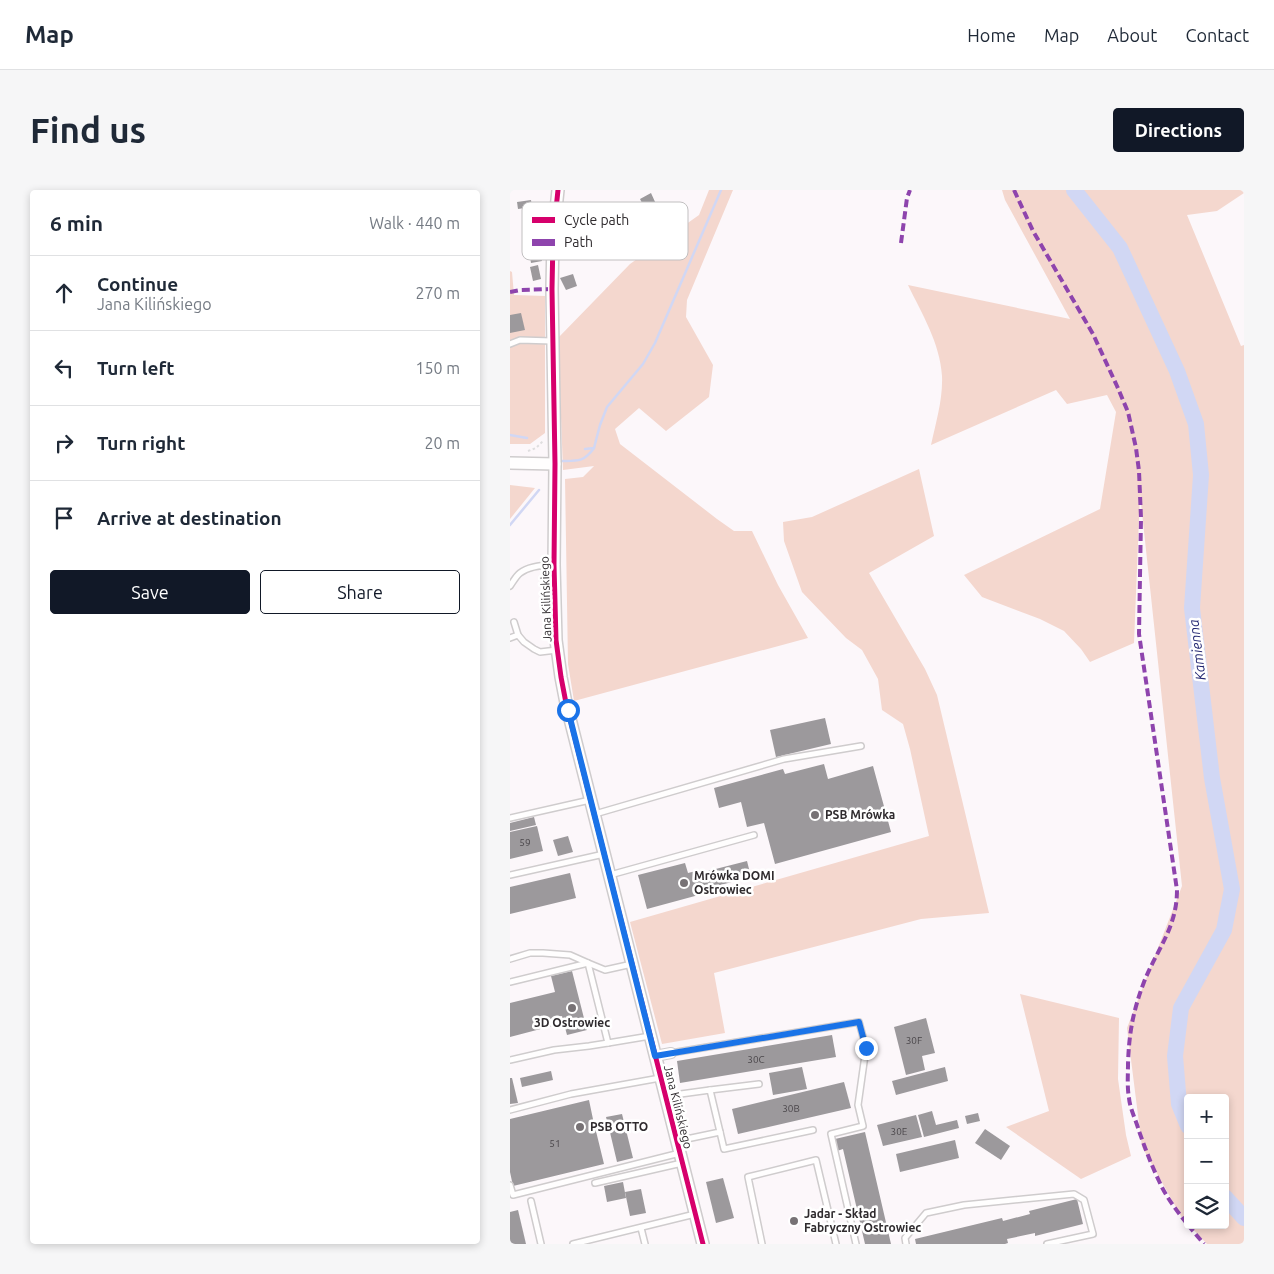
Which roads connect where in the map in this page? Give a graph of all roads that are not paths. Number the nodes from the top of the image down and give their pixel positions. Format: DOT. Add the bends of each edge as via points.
graph roads {
  1 [pos="553,260"];
  2 [pos="552,341"];
  3 [pos="510,344"];
  4 [pos="510,463"];
  5 [pos="555,464"];
  6 [pos="554,565"];
  7 [pos="510,586"];
  8 [pos="514,622"];
  9 [pos="518,635"];
  10 [pos="510,638"];
  11 [pos="557,650"];
  12 [pos="860,746"];
  13 [pos="591,800"];
  14 [pos="594,814"];
  15 [pos="510,818"];
  16 [pos="754,835"];
  17 [pos="604,854"];
  18 [pos="510,875"];
  19 [pos="610,875"];
  20 [pos="510,959"];
  21 [pos="588,963"];
  22 [pos="632,964"];
  23 [pos="510,982"];
  24 [pos="650,1036"];
  25 [pos="608,1043"];
  26 [pos="671,1053"];
  27 [pos="655,1056"];
  28 [pos="510,1060"];
  29 [pos="660,1078"];
  30 [pos="758,1084"];
  31 [pos="710,1090"];
  32 [pos="665,1096"];
  33 [pos="510,1110"];
  34 [pos="813,1130"];
  35 [pos="720,1132"];
  36 [pos="677,1141"];
  37 [pos="681,1158"];
  38 [pos="595,1183"];
  39 [pos="510,1185"];
  40 [pos="530,1201"];
  41 [pos="695,1214"];
  42 [pos="641,1228"];
  43 [pos="541,1244"];
  44 [pos="574,1244"];
  45 [pos="645,1244"];
  46 [pos="702,1244"];
  47 [pos="762,1244"];
  48 [pos="836,1244"];
  49 [pos="856,1244"];
  50 [pos="906,1244"];
  51 [pos="1047,1244"];
  1 -- 2 [label="street, Jana Kilińskiego"];
  2 -- 3 [label="lane" via="520,340"];
  2 -- 5 [label="street, Jana Kilińskiego"];
  4 -- 5 [label="street"];
  5 -- 6 [label="street, Jana Kilińskiego"];
  6 -- 7 [label="lane" via="520,573"];
  6 -- 11 [label="street, Jana Kilińskiego"];
  8 -- 9 [label="lane"];
  9 -- 10 [label="lane"];
  9 -- 11 [label="lane" via="540,652"];
  11 -- 13 [label="street, Jana Kilińskiego" via="566,703"];
  12 -- 14 [label="lane" via="784,760"];
  13 -- 14 [label="street, Jana Kilińskiego"];
  13 -- 15 [label="lane"];
  14 -- 17 [label="street, Jana Kilińskiego"];
  16 -- 19 [label="lane"];
  17 -- 18 [label="lane"];
  17 -- 19 [label="street, Jana Kilińskiego"];
  19 -- 22 [label="street, Jana Kilińskiego"];
  20 -- 21 [label="lane" via="543,953 570,955"];
  21 -- 22 [label="lane" via="605,970"];
  21 -- 23 [label="lane"];
  21 -- 25 [label="lane"];
  22 -- 24 [label="street, Jana Kilińskiego"];
  24 -- 25 [label="lane"];
  24 -- 27 [label="street, Jana Kilińskiego"];
  25 -- 28 [label="lane"];
  26 -- 27 [label="street"];
  26 -- 49 [label="lane" via="859,1022 866,1048 858,1105 863,1126 831,1134"];
  27 -- 29 [label="street, Jana Kilińskiego"];
  29 -- 32 [label="street, Jana Kilińskiego"];
  29 -- 33 [label="lane" via="571,1094"];
  30 -- 31 [label="lane"];
  31 -- 32 [label="lane"];
  31 -- 35 [label="lane"];
  32 -- 36 [label="street, Jana Kilińskiego"];
  34 -- 35 [label="lane" via="724,1149"];
  35 -- 36 [label="lane"];
  36 -- 37 [label="street, Jana Kilińskiego"];
  37 -- 38 [label="lane"];
  37 -- 39 [label="lane" via="513,1195"];
  37 -- 41 [label="street, Jana Kilińskiego"];
  40 -- 43 [label="lane"];
  41 -- 42 [label="lane"];
  41 -- 46 [label="street, Jana Kilińskiego"];
  42 -- 44 [label="lane"];
  42 -- 45 [label="lane"];
  47 -- 48 [label="lane" via="748,1177 816,1160"];
  50 -- 51 [label="lane" via="905,1238 926,1214 964,1205 1074,1194 1084,1200 1093,1234"];
}
